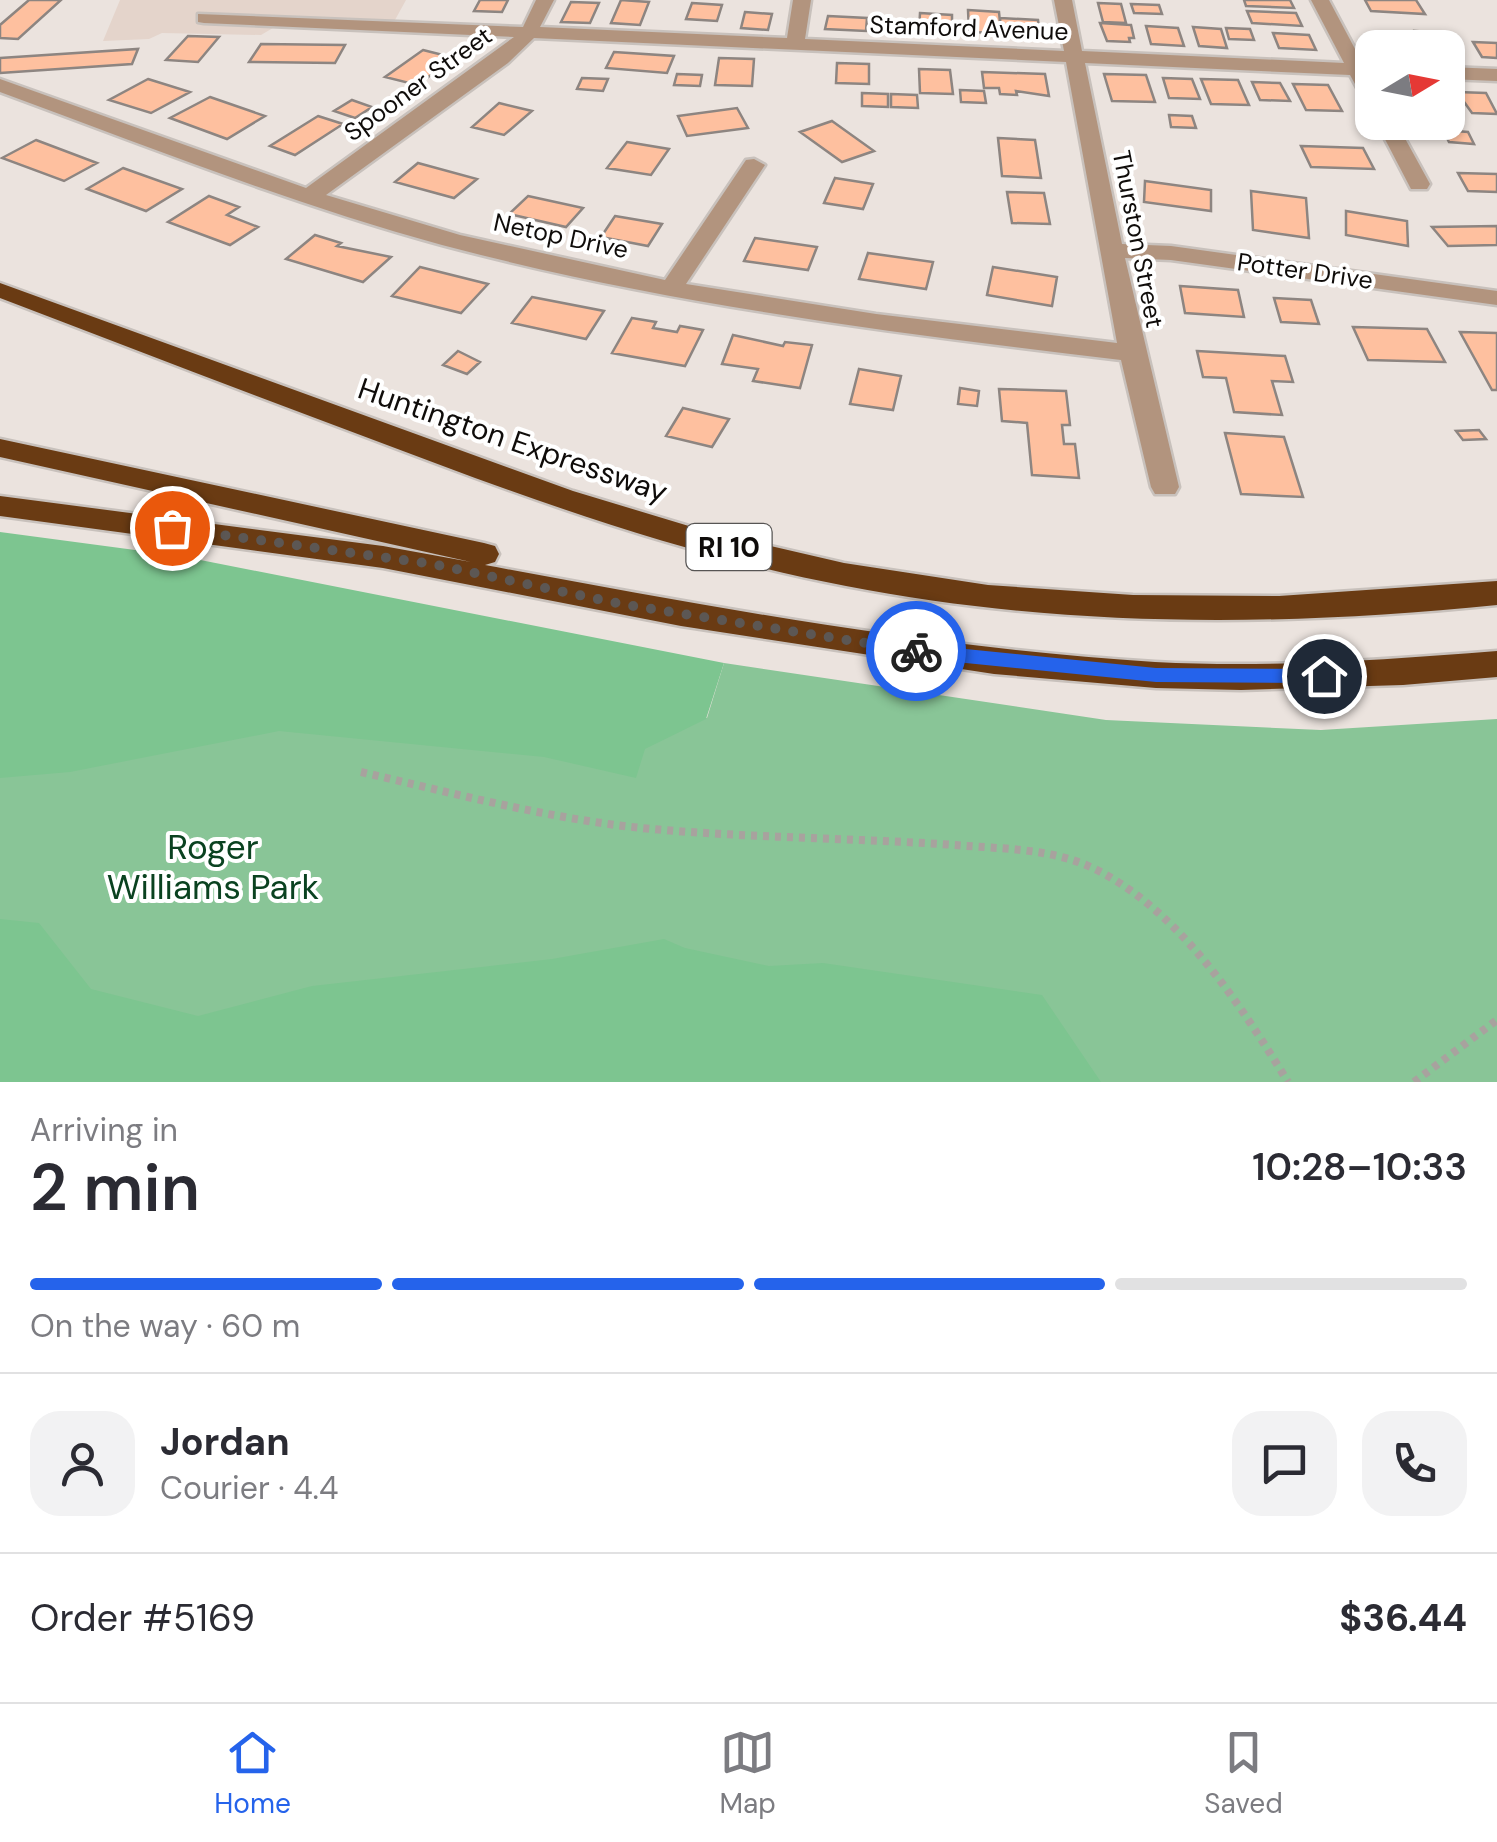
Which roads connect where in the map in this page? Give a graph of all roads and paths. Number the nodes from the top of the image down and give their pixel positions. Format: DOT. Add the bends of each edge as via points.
graph roads {
  1 [pos="287,0"];
  2 [pos="546,0"];
  3 [pos="802,0"];
  4 [pos="1063,0"];
  5 [pos="1320,0"];
  6 [pos="204,18"];
  7 [pos="270,21"];
  8 [pos="528,34"];
  9 [pos="795,46"];
  10 [pos="1355,54"];
  11 [pos="1074,58"];
  12 [pos="1355,70"];
  13 [pos="1465,74"];
  14 [pos="1497,75"];
  15 [pos="0,85"];
  16 [pos="1396,140"];
  17 [pos="754,165"];
  18 [pos="1419,184"];
  19 [pos="307,198"];
  20 [pos="1112,250"];
  21 [pos="672,287"];
  22 [pos="0,290"];
  23 [pos="1497,298"];
  24 [pos="1132,353"];
  25 [pos="0,448"];
  26 [pos="1165,487"];
  27 [pos="0,506"];
  28 [pos="1497,593"];
  29 [pos="832,638"];
  30 [pos="1497,664"];
  31 [pos="360,772"];
  32 [pos="1497,1020"];
  33 [pos="1288,1082"];
  34 [pos="1414,1082"];
  1 -- 7 [label="street"];
  2 -- 8 [label="street, Spooner Street"];
  3 -- 9 [label="street"];
  4 -- 11 [label="street, Thurston Street"];
  5 -- 10 [label="street"];
  6 -- 7 [label="street, Stamford Avenue"];
  7 -- 8 [label="street, Stamford Avenue"];
  8 -- 9 [label="street, Stamford Avenue"];
  8 -- 19 [label="street, Spooner Street"];
  9 -- 11 [label="street, Stamford Avenue"];
  11 -- 12 [label="street, Stamford Avenue"];
  11 -- 20 [label="street, Thurston Street"];
  13 -- 14 [label="street"];
  15 -- 19 [label="street, Netop Drive"];
  16 -- 18 [label="street"];
  17 -- 21 [label="street"];
  19 -- 21 [label="street, Netop Drive" via="539,262"];
  20 -- 23 [label="street, Potter Drive"];
  20 -- 24 [label="street, Thurston Street"];
  21 -- 24 [label="street, Netop Drive"];
  22 -- 28 [label="highway, Huntington Expressway / RI 10" via="563,499 840,573 989,596 1141,608 1290,609"];
  24 -- 26 [label="street, Thurston Street"];
  25 -- 29 [label="highway, RI 10"];
  27 -- 29 [label="highway" via="432,564"];
  29 -- 30 [label="highway, RI 10" via="1156,675 1324,676"];
  31 -- 33 [label="path" via="580,822 996,848 1095,869 1142,898 1185,941"];
  32 -- 34 [label="path"];
}
